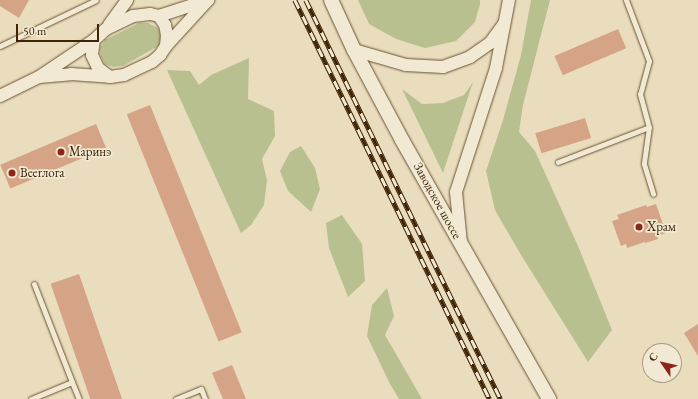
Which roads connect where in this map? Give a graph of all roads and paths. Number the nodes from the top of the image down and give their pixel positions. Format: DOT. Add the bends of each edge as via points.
graph roads {
  1 [pos="96,0"];
  2 [pos="127,0"];
  3 [pos="135,0"];
  4 [pos="209,0"];
  5 [pos="331,0"];
  6 [pos="509,0"];
  7 [pos="626,0"];
  8 [pos="133,16"];
  9 [pos="159,16"];
  10 [pos="505,22"];
  11 [pos="106,29"];
  12 [pos="94,40"];
  13 [pos="0,46"];
  14 [pos="166,46"];
  15 [pos="354,50"];
  16 [pos="39,77"];
  17 [pos="110,77"];
  18 [pos="0,96"];
  19 [pos="649,127"];
  20 [pos="558,162"];
  21 [pos="653,194"];
  22 [pos="461,244"];
  23 [pos="34,284"];
  24 [pos="72,382"];
  25 [pos="31,399"];
  26 [pos="79,399"];
  27 [pos="176,399"];
  28 [pos="205,399"];
  29 [pos="549,399"];
  1 -- 13 [label="lane"];
  2 -- 11 [label="street"];
  3 -- 8 [label="street"];
  4 -- 9 [label="street"];
  4 -- 14 [label="street"];
  5 -- 15 [label="main road, Заводское шоссе"];
  6 -- 10 [label="street"];
  7 -- 19 [label="lane" via="649,60 640,94"];
  8 -- 9 [label="street"];
  8 -- 11 [label="street"];
  9 -- 14 [label="street" via="168,35"];
  10 -- 15 [label="street" via="490,43 470,58 443,67 406,65"];
  10 -- 22 [label="street" via="496,68 456,192"];
  11 -- 12 [label="street"];
  12 -- 16 [label="street"];
  12 -- 17 [label="street" via="92,55 98,68"];
  14 -- 17 [label="street" via="160,56 152,62 124,75"];
  15 -- 22 [label="main road, Заводское шоссе"];
  16 -- 17 [label="street" via="71,74"];
  16 -- 18 [label="street"];
  19 -- 20 [label="lane"];
  19 -- 21 [label="lane" via="644,164"];
  22 -- 29 [label="main road, Заводское шоссе"];
  23 -- 24 [label="lane"];
  24 -- 25 [label="lane"];
  24 -- 26 [label="lane"];
  27 -- 28 [label="lane" via="201,389"];
}
